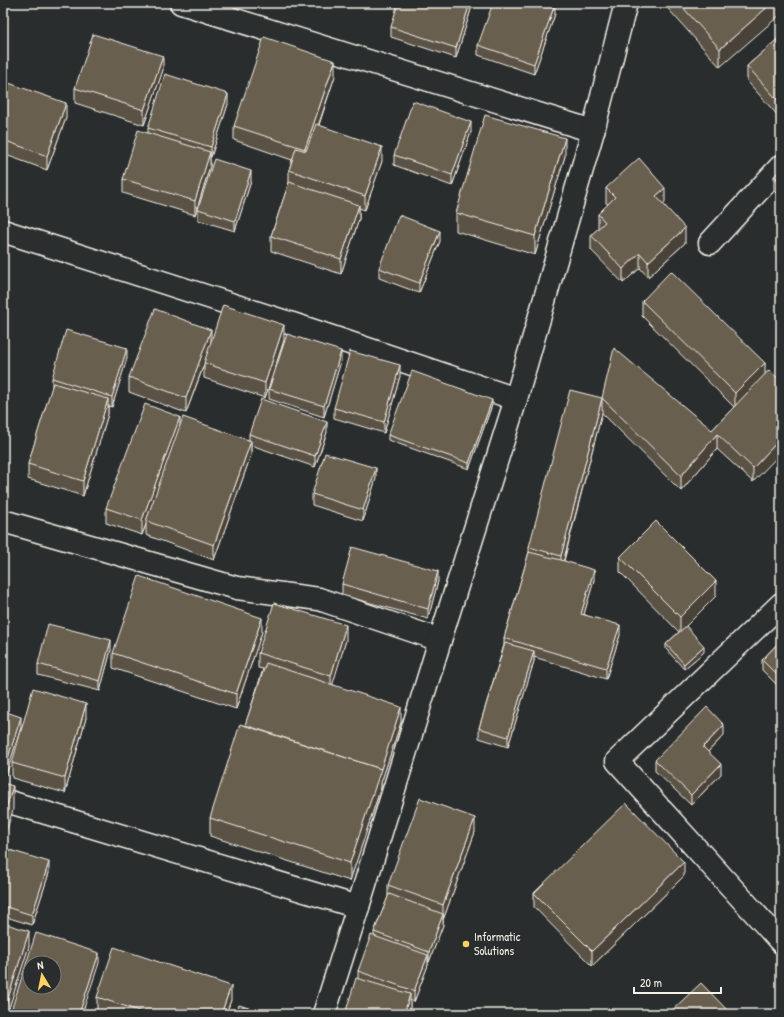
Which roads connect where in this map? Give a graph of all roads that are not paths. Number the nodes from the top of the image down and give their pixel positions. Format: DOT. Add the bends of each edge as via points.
graph roads {
  1 [pos="181,3"];
  2 [pos="626,3"];
  3 [pos="593,131"];
  4 [pos="781,166"];
  5 [pos="3,230"];
  6 [pos="710,243"];
  7 [pos="516,399"];
  8 [pos="3,521"];
  9 [pos="781,604"];
  10 [pos="440,640"];
  11 [pos="3,800"];
  12 [pos="358,908"];
  13 [pos="781,942"];
  14 [pos="324,1014"];
  1 -- 3 [label="street"];
  2 -- 3 [label="street"];
  3 -- 7 [label="street"];
  4 -- 6 [label="street"];
  5 -- 7 [label="street"];
  7 -- 10 [label="street"];
  8 -- 10 [label="street" via="237,588 319,599"];
  9 -- 13 [label="street" via="617,761"];
  10 -- 12 [label="street"];
  11 -- 12 [label="street"];
  12 -- 14 [label="street"];
}
